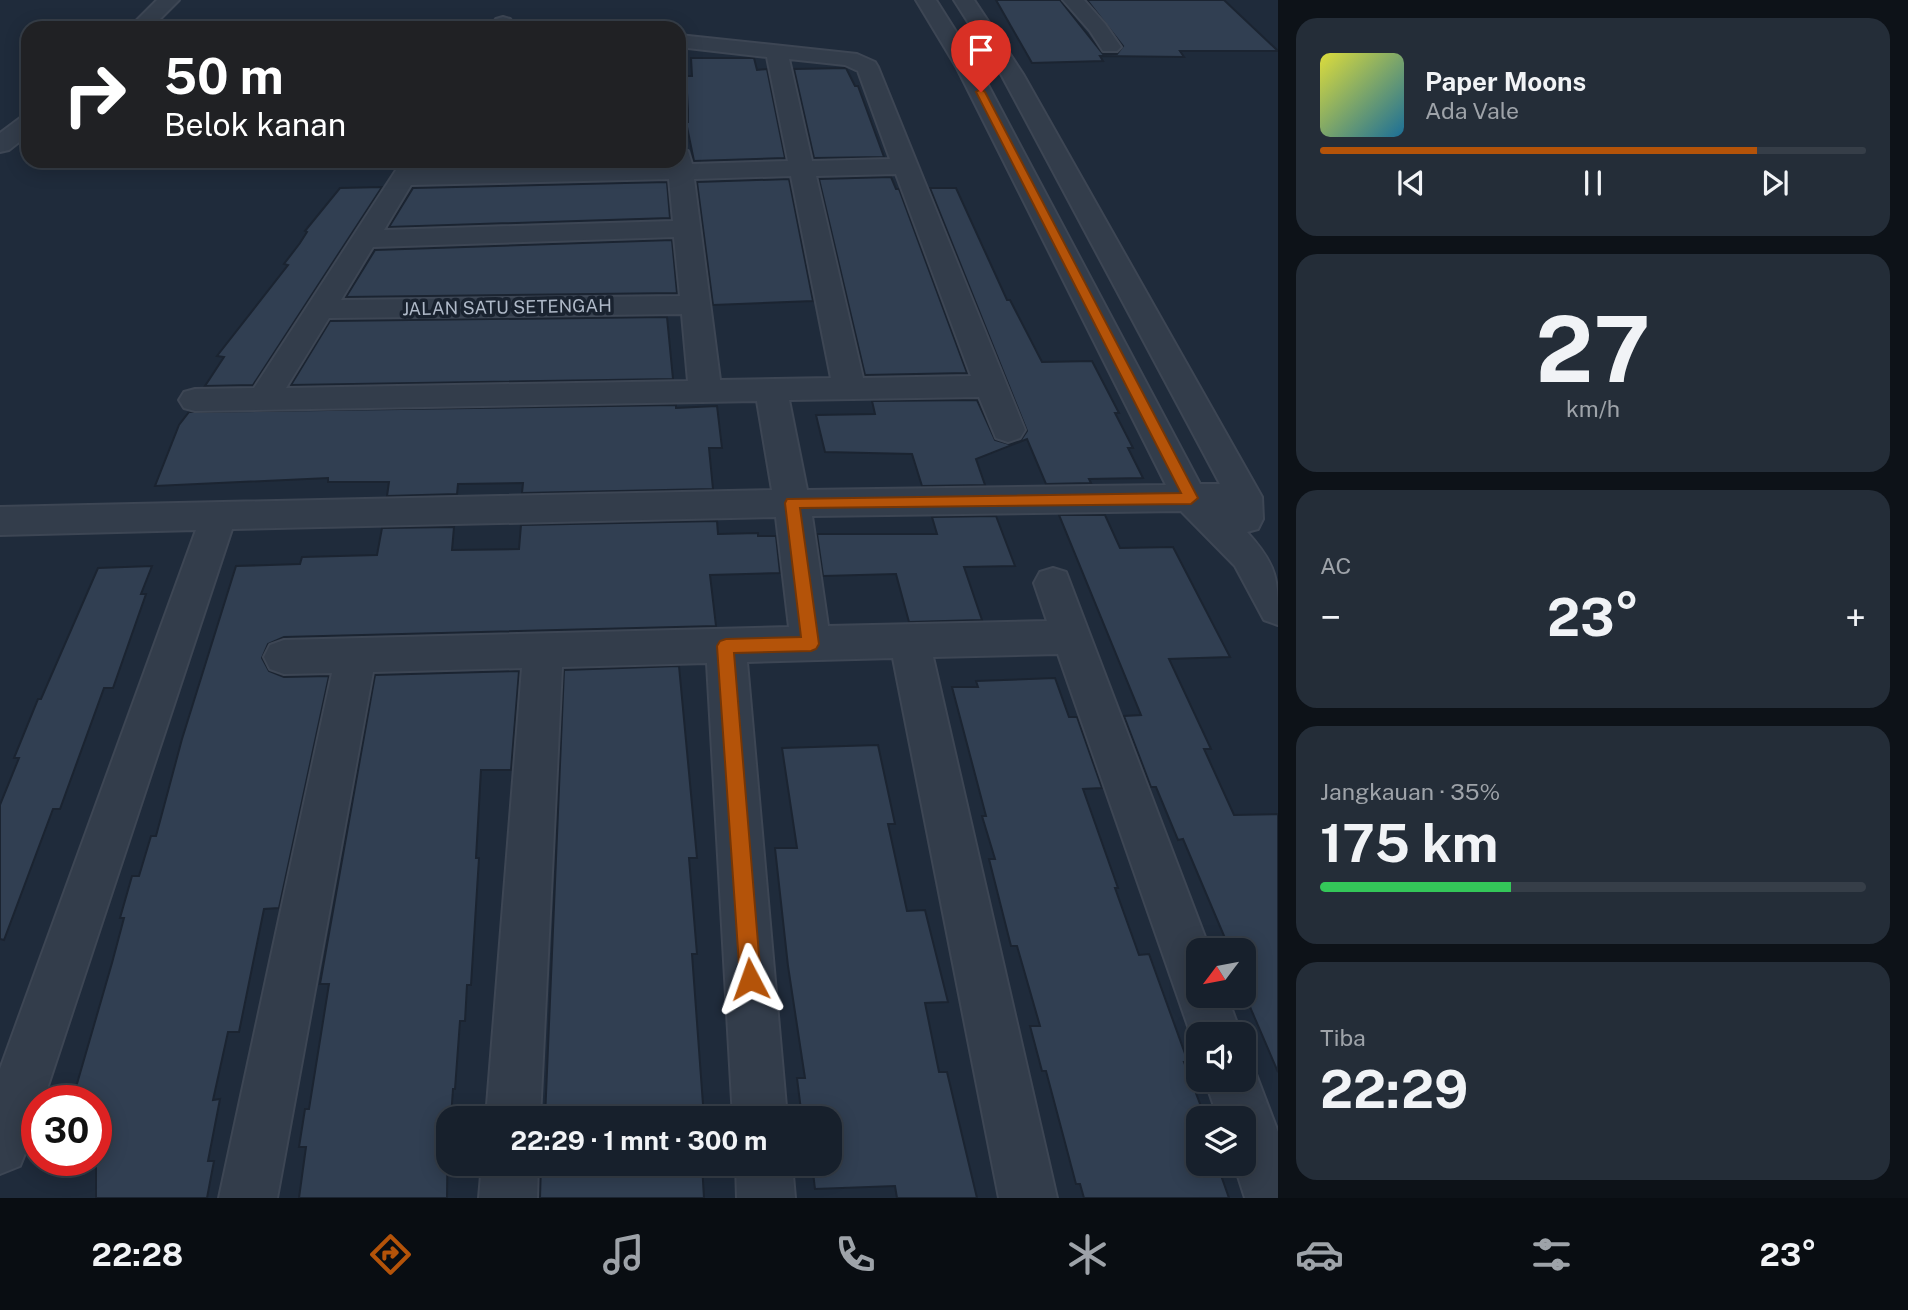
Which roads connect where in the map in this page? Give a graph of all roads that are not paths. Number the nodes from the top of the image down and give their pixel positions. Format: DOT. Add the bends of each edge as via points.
graph roads {
  1 [pos="169,0"];
  2 [pos="926,0"];
  3 [pos="964,0"];
  4 [pos="1073,0"];
  5 [pos="146,21"];
  6 [pos="686,42"];
  7 [pos="1110,47"];
  8 [pos="776,50"];
  9 [pos="21,128"];
  10 [pos="0,145"];
  11 [pos="686,163"];
  12 [pos="906,166"];
  13 [pos="485,168"];
  14 [pos="681,168"];
  15 [pos="802,168"];
  16 [pos="409,169"];
  17 [pos="687,229"];
  18 [pos="364,239"];
  19 [pos="695,305"];
  20 [pos="320,309"];
  21 [pos="991,386"];
  22 [pos="849,388"];
  23 [pos="771,390"];
  24 [pos="705,391"];
  25 [pos="263,399"];
  26 [pos="195,400"];
  27 [pos="1008,430"];
  28 [pos="1244,497"];
  29 [pos="1191,498"];
  30 [pos="792,503"];
  31 [pos="219,515"];
  32 [pos="0,521"];
  33 [pos="1248,556"];
  34 [pos="1053,583"];
  35 [pos="1278,609"];
  36 [pos="1073,637"];
  37 [pos="909,641"];
  38 [pos="811,644"];
  39 [pos="726,646"];
  40 [pos="543,651"];
  41 [pos="356,656"];
  42 [pos="284,657"];
  43 [pos="1186,952"];
  44 [pos="1236,1092"];
  45 [pos="514,1106"];
  46 [pos="759,1106"];
  47 [pos="0,1146"];
  48 [pos="509,1176"];
  49 [pos="765,1176"];
  50 [pos="248,1198"];
  51 [pos="508,1198"];
  52 [pos="766,1198"];
  53 [pos="1028,1198"];
  54 [pos="1274,1198"];
  1 -- 5 [label="street"];
  2 -- 29 [label="street" via="968,68"];
  3 -- 28 [label="street" via="1012,74"];
  4 -- 7 [label="street"];
  6 -- 8 [label="street"];
  8 -- 12 [label="street" via="849,59 867,67"];
  8 -- 15 [label="street"];
  9 -- 10 [label="street"];
  11 -- 15 [label="street"];
  12 -- 15 [label="street"];
  12 -- 21 [label="street"];
  13 -- 16 [label="street"];
  14 -- 17 [label="street"];
  15 -- 22 [label="street"];
  16 -- 18 [label="street"];
  17 -- 18 [label="street"];
  17 -- 19 [label="street"];
  18 -- 20 [label="street"];
  19 -- 20 [label="street, JALAN SATU SETENGAH"];
  19 -- 24 [label="street"];
  20 -- 25 [label="street"];
  21 -- 22 [label="street"];
  21 -- 27 [label="street"];
  22 -- 23 [label="street"];
  23 -- 24 [label="street"];
  23 -- 30 [label="street"];
  24 -- 25 [label="street"];
  25 -- 26 [label="street"];
  28 -- 29 [label="street"];
  28 -- 33 [label="street"];
  29 -- 30 [label="street"];
  29 -- 33 [label="street"];
  30 -- 31 [label="street"];
  30 -- 38 [label="street"];
  31 -- 32 [label="street"];
  31 -- 47 [label="street"];
  33 -- 35 [label="street"];
  34 -- 36 [label="street"];
  36 -- 37 [label="street"];
  36 -- 43 [label="street"];
  37 -- 38 [label="street"];
  37 -- 53 [label="street"];
  38 -- 39 [label="street"];
  39 -- 40 [label="street"];
  39 -- 46 [label="street"];
  40 -- 41 [label="street"];
  40 -- 45 [label="street"];
  41 -- 42 [label="street"];
  41 -- 50 [label="street"];
  44 -- 54 [label="street"];
  48 -- 51 [label="street"];
  49 -- 52 [label="street"];
}
